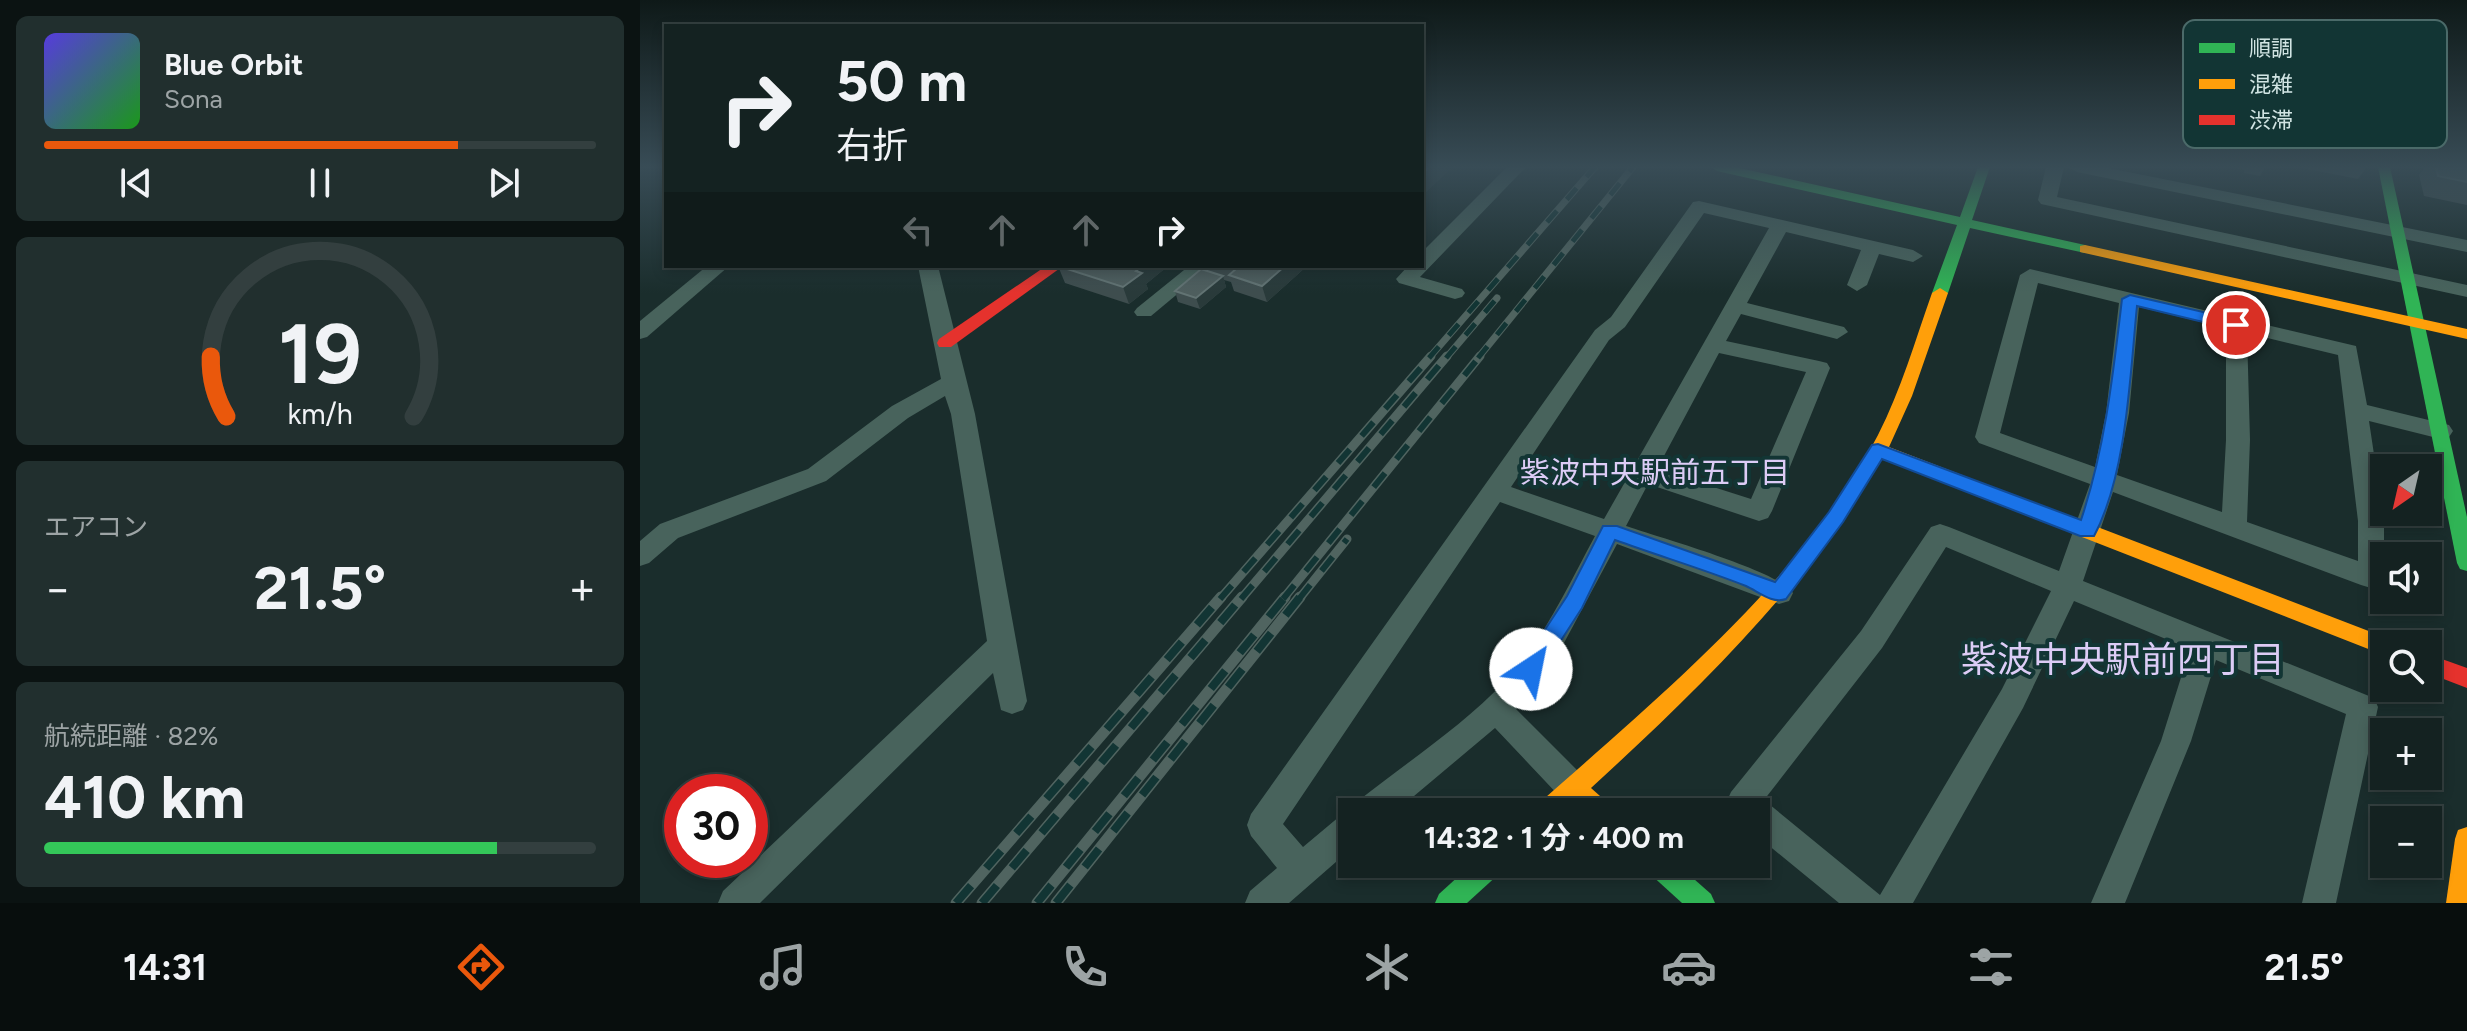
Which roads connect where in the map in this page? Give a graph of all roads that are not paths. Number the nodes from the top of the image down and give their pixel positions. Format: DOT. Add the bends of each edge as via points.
graph roads {
  1 [pos="1475,209"];
  2 [pos="1697,209"];
  3 [pos="1712,209"];
  4 [pos="1912,209"];
  5 [pos="1971,209"];
  6 [pos="2089,209"];
  7 [pos="2285,209"];
  8 [pos="2393,209"];
  9 [pos="1967,221"];
  10 [pos="1780,225"];
  11 [pos="2398,232"];
  12 [pos="1872,246"];
  13 [pos="2467,246"];
  14 [pos="1913,256"];
  15 [pos="1424,260"];
  16 [pos="717,268"];
  17 [pos="928,268"];
  18 [pos="1053,268"];
  19 [pos="1199,268"];
  20 [pos="1416,268"];
  21 [pos="2408,279"];
  22 [pos="1857,285"];
  23 [pos="2467,291"];
  24 [pos="1455,293"];
  25 [pos="2130,299"];
  26 [pos="1735,306"];
  27 [pos="1144,312"];
  28 [pos="2418,323"];
  29 [pos="2236,325"];
  30 [pos="640,332"];
  31 [pos="1837,332"];
  32 [pos="2467,334"];
  33 [pos="945,343"];
  34 [pos="1713,345"];
  35 [pos="953,382"];
  36 [pos="2357,410"];
  37 [pos="2441,431"];
  38 [pos="1878,450"];
  39 [pos="1642,473"];
  40 [pos="2104,480"];
  41 [pos="1493,490"];
  42 [pos="2234,527"];
  43 [pos="1610,531"];
  44 [pos="2087,531"];
  45 [pos="2466,547"];
  46 [pos="640,556"];
  47 [pos="2068,587"];
  48 [pos="1779,593"];
  49 [pos="2370,641"];
  50 [pos="2206,644"];
  51 [pos="1002,645"];
  52 [pos="2442,668"];
  53 [pos="2467,678"];
  54 [pos="1012,701"];
  55 [pos="1496,709"];
  56 [pos="1573,788"];
  57 [pos="1387,798"];
  58 [pos="1562,798"];
  59 [pos="1584,798"];
  60 [pos="1746,798"];
  61 [pos="1770,825"];
  62 [pos="1338,839"];
  63 [pos="2466,852"];
  64 [pos="1300,870"];
  65 [pos="1476,878"];
  66 [pos="1674,878"];
  67 [pos="735,903"];
  68 [pos="1262,903"];
  69 [pos="1448,903"];
  70 [pos="1702,903"];
  71 [pos="1866,903"];
  72 [pos="1894,903"];
  73 [pos="2108,903"];
  74 [pos="2319,903"];
  75 [pos="2459,903"];
  1 -- 15 [label="street"];
  2 -- 41 [label="street"];
  3 -- 10 [label="street"];
  4 -- 9 [label="street"];
  5 -- 9 [label="street"];
  6 -- 21 [label="street"];
  7 -- 11 [label="street"];
  8 -- 11 [label="street"];
  9 -- 28 [label="street"];
  9 -- 38 [label="street" via="1909,390"];
  10 -- 12 [label="street"];
  10 -- 26 [label="street"];
  11 -- 13 [label="street"];
  11 -- 21 [label="street"];
  12 -- 14 [label="street"];
  12 -- 22 [label="street"];
  16 -- 30 [label="street"];
  17 -- 33 [label="street"];
  18 -- 33 [label="street"];
  19 -- 27 [label="street"];
  20 -- 24 [label="street" via="1406,279"];
  21 -- 23 [label="street"];
  21 -- 28 [label="street"];
  25 -- 29 [label="street"];
  25 -- 40 [label="street"];
  25 -- 40 [label="street" via="2030,275 1987,437"];
  26 -- 31 [label="street"];
  26 -- 34 [label="street"];
  28 -- 32 [label="street"];
  28 -- 37 [label="street"];
  29 -- 36 [label="street" via="2348,351"];
  29 -- 42 [label="street"];
  33 -- 35 [label="street"];
  34 -- 39 [label="street"];
  34 -- 39 [label="street" via="1819,368 1759,511"];
  35 -- 46 [label="street" via="900,412 817,475 669,531"];
  35 -- 51 [label="street"];
  36 -- 37 [label="street"];
  36 -- 42 [label="street" via="2371,521 2371,577"];
  37 -- 45 [label="street"];
  38 -- 44 [label="street"];
  38 -- 48 [label="street"];
  39 -- 43 [label="street"];
  40 -- 42 [label="street"];
  40 -- 44 [label="street"];
  41 -- 43 [label="street"];
  41 -- 64 [label="street" via="1263,825"];
  43 -- 48 [label="street"];
  43 -- 55 [label="street" via="1542,655"];
  44 -- 47 [label="street"];
  44 -- 49 [label="street"];
  47 -- 50 [label="street"];
  47 -- 60 [label="street" via="1940,534 1856,663"];
  47 -- 72 [label="street" via="2030,669"];
  48 -- 56 [label="street" via="1711,664"];
  50 -- 73 [label="street" via="2176,741"];
  50 -- 74 [label="street" via="2363,707"];
  51 -- 54 [label="street"];
  51 -- 67 [label="street"];
  52 -- 53 [label="street"];
  55 -- 56 [label="street"];
  55 -- 57 [label="street"];
  56 -- 58 [label="street"];
  56 -- 59 [label="street"];
  61 -- 71 [label="street"];
  62 -- 64 [label="street"];
  63 -- 75 [label="street"];
  64 -- 68 [label="street"];
  65 -- 69 [label="street"];
  66 -- 70 [label="street"];
}
